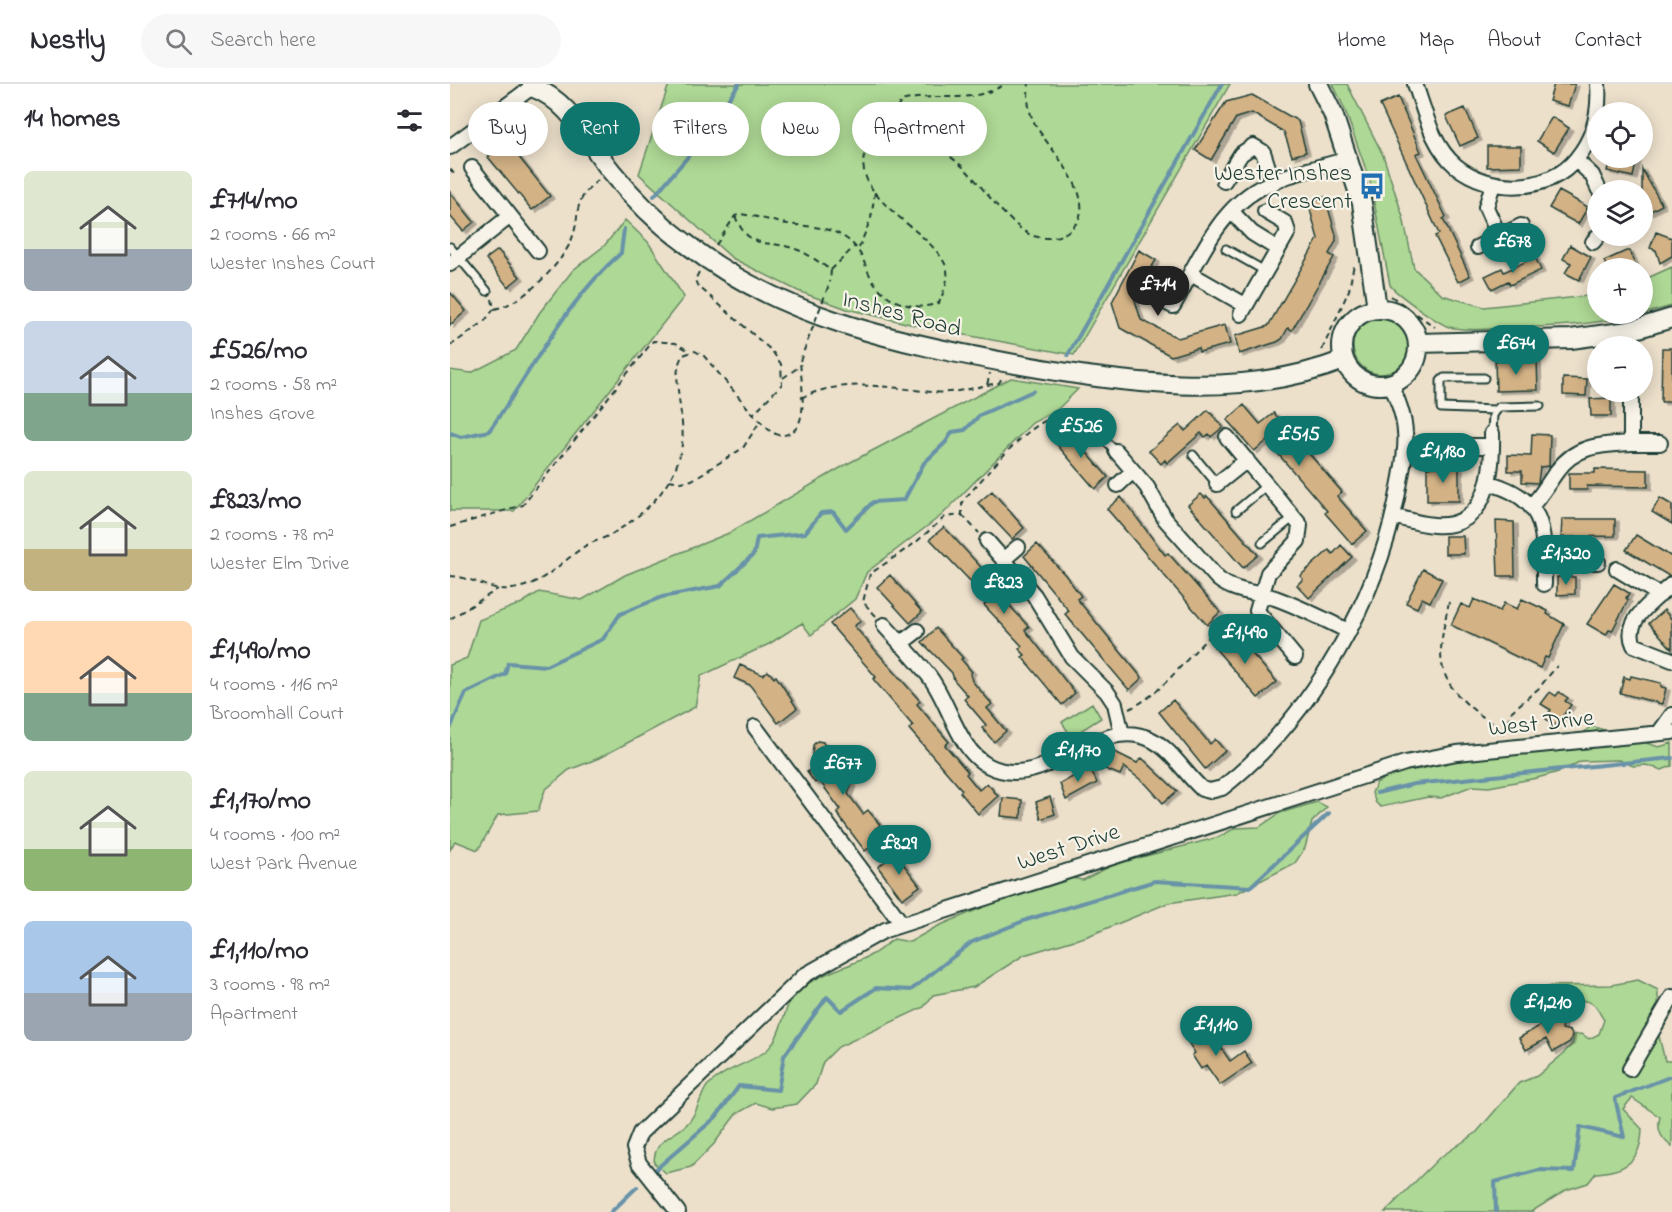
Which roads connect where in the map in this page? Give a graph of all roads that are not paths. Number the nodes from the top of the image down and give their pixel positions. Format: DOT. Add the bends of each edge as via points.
graph roads {
  1 [pos="1318,84"];
  2 [pos="1414,84"];
  3 [pos="1598,84"];
  4 [pos="532,86"];
  5 [pos="450,147"];
  6 [pos="1348,159"];
  7 [pos="1576,159"];
  8 [pos="472,168"];
  9 [pos="1595,180"];
  10 [pos="1224,181"];
  11 [pos="1273,183"];
  12 [pos="1493,184"];
  13 [pos="1265,211"];
  14 [pos="1232,212"];
  15 [pos="510,216"];
  16 [pos="1521,226"];
  17 [pos="1499,236"];
  18 [pos="1478,247"];
  19 [pos="1226,249"];
  20 [pos="1278,249"];
  21 [pos="538,251"];
  22 [pos="453,256"];
  23 [pos="1265,271"];
  24 [pos="1191,274"];
  25 [pos="487,291"];
  26 [pos="1148,293"];
  27 [pos="1382,301"];
  28 [pos="1672,318"];
  29 [pos="1419,344"];
  30 [pos="1344,360"];
  31 [pos="1484,378"];
  32 [pos="1391,384"];
  33 [pos="1631,402"];
  34 [pos="1540,405"];
  35 [pos="1494,410"];
  36 [pos="1085,422"];
  37 [pos="1227,437"];
  38 [pos="1492,439"];
  39 [pos="1631,443"];
  40 [pos="1660,443"];
  41 [pos="1439,446"];
  42 [pos="1116,451"];
  43 [pos="1193,455"];
  44 [pos="1247,460"];
  45 [pos="1133,471"];
  46 [pos="1490,483"];
  47 [pos="1118,484"];
  48 [pos="1217,484"];
  49 [pos="1268,484"];
  50 [pos="1532,505"];
  51 [pos="1236,511"];
  52 [pos="1295,516"];
  53 [pos="1393,516"];
  54 [pos="987,541"];
  55 [pos="1262,543"];
  56 [pos="1018,547"];
  57 [pos="1003,560"];
  58 [pos="1544,562"];
  59 [pos="1598,562"];
  60 [pos="1617,569"];
  61 [pos="1544,584"];
  62 [pos="1672,584"];
  63 [pos="1660,595"];
  64 [pos="1258,600"];
  65 [pos="884,625"];
  66 [pos="917,631"];
  67 [pos="1348,631"];
  68 [pos="900,644"];
  69 [pos="1295,657"];
  70 [pos="1672,660"];
  71 [pos="1672,715"];
  72 [pos="754,727"];
  73 [pos="1665,732"];
  74 [pos="1122,734"];
  75 [pos="902,924"];
  76 [pos="1672,997"];
  77 [pos="1630,1069"];
  78 [pos="678,1212"];
  1 -- 6 [label="street"];
  2 -- 12 [label="street" via="1443,152 1476,179"];
  3 -- 7 [label="street" via="1596,122"];
  4 -- 5 [label="street"];
  4 -- 30 [label="street, Inshes Road" via="558,101 629,192 682,241 754,289 842,324 966,355 1075,375 1161,384 1295,377"];
  6 -- 11 [label="street"];
  6 -- 27 [label="street" via="1362,204"];
  7 -- 9 [label="street"];
  7 -- 12 [label="street" via="1556,175 1536,183"];
  8 -- 15 [label="street"];
  10 -- 11 [label="street" via="1241,154 1253,146 1263,152"];
  11 -- 14 [label="street" via="1259,188"];
  12 -- 17 [label="street" via="1486,207"];
  13 -- 20 [label="street" via="1286,224 1288,232"];
  14 -- 20 [label="street" via="1252,233"];
  14 -- 24 [label="street" via="1210,239"];
  15 -- 21 [label="street"];
  15 -- 22 [label="street"];
  16 -- 17 [label="street"];
  17 -- 18 [label="street"];
  19 -- 23 [label="lane"];
  20 -- 23 [label="street"];
  22 -- 25 [label="lane"];
  23 -- 24 [label="street" via="1243,310"];
  24 -- 26 [label="street" via="1173,306"];
  27 -- 29 [label="street" via="1409,321"];
  27 -- 30 [label="street" via="1348,326 1342,349"];
  28 -- 29 [label="street" via="1629,332 1571,339"];
  29 -- 32 [label="street" via="1412,368"];
  30 -- 32 [label="street" via="1350,370 1369,383"];
  31 -- 35 [label="lane" via="1444,378 1441,408"];
  32 -- 53 [label="street" via="1406,434"];
  33 -- 39 [label="street"];
  34 -- 35 [label="lane"];
  35 -- 38 [label="lane"];
  36 -- 42 [label="lane"];
  37 -- 44 [label="street"];
  38 -- 41 [label="street"];
  38 -- 46 [label="street"];
  39 -- 40 [label="street"];
  39 -- 50 [label="street" via="1590,446 1577,451"];
  42 -- 45 [label="street"];
  43 -- 48 [label="lane"];
  44 -- 48 [label="street"];
  44 -- 49 [label="street"];
  45 -- 47 [label="street"];
  45 -- 64 [label="street" via="1165,519 1218,579"];
  46 -- 50 [label="street"];
  46 -- 53 [label="street" via="1474,511 1452,523 1437,526"];
  49 -- 51 [label="lane"];
  49 -- 52 [label="street"];
  50 -- 58 [label="street" via="1544,536"];
  52 -- 55 [label="lane"];
  52 -- 64 [label="street" via="1300,525 1298,541 1268,573"];
  53 -- 67 [label="street" via="1384,548"];
  54 -- 57 [label="street"];
  56 -- 57 [label="street"];
  57 -- 74 [label="street" via="1034,596 1072,657 1107,692"];
  58 -- 59 [label="street"];
  58 -- 61 [label="street"];
  60 -- 63 [label="street"];
  62 -- 63 [label="street"];
  63 -- 70 [label="street" via="1632,624 1630,636 1634,645"];
  64 -- 67 [label="street" via="1317,615"];
  64 -- 69 [label="street" via="1259,616"];
  65 -- 68 [label="street"];
  66 -- 68 [label="street"];
  67 -- 74 [label="street" via="1316,687 1279,735 1222,788 1202,789 1164,748 1149,738"];
  68 -- 74 [label="street" via="930,676 965,741 988,766 1006,772 1026,772"];
  71 -- 73 [label="street"];
  72 -- 75 [label="street"];
  73 -- 75 [label="street, West Drive" via="1457,753 1405,763"];
  75 -- 78 [label="street, West Drive" via="806,975 640,1133 634,1148 639,1163"];
  76 -- 77 [label="street"];
}
